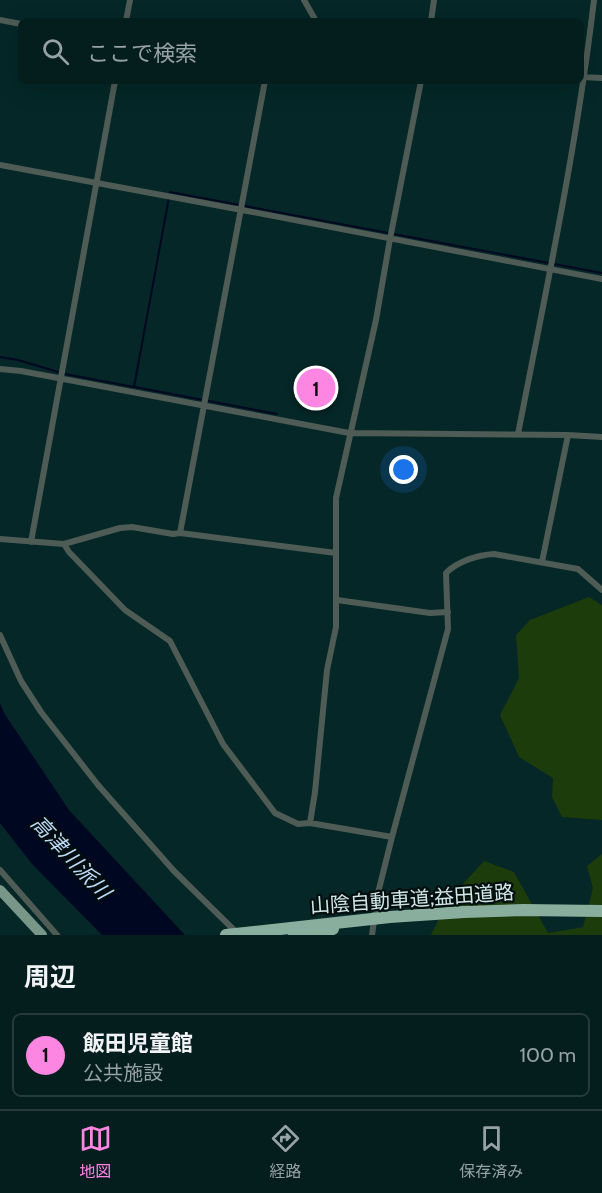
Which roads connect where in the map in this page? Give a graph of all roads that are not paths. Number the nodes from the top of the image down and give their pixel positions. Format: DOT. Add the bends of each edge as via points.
graph roads {
  1 [pos="130,0"];
  2 [pos="304,0"];
  3 [pos="434,0"];
  4 [pos="594,0"];
  5 [pos="127,18"];
  6 [pos="314,18"];
  7 [pos="431,18"];
  8 [pos="0,20"];
  9 [pos="18,23"];
  10 [pos="584,64"];
  11 [pos="584,77"];
  12 [pos="602,78"];
  13 [pos="114,84"];
  14 [pos="264,84"];
  15 [pos="420,84"];
  16 [pos="581,84"];
  17 [pos="0,165"];
  18 [pos="96,183"];
  19 [pos="242,210"];
  20 [pos="390,238"];
  21 [pos="550,269"];
  22 [pos="602,279"];
  23 [pos="0,369"];
  24 [pos="61,378"];
  25 [pos="205,406"];
  26 [pos="349,433"];
  27 [pos="518,434"];
  28 [pos="568,435"];
  29 [pos="602,437"];
  30 [pos="180,533"];
  31 [pos="0,539"];
  32 [pos="31,542"];
  33 [pos="64,544"];
  34 [pos="336,553"];
  35 [pos="542,562"];
  36 [pos="602,590"];
  37 [pos="337,600"];
  38 [pos="448,612"];
  39 [pos="0,635"];
  40 [pos="310,823"];
  41 [pos="392,837"];
  42 [pos="0,870"];
  43 [pos="0,890"];
  44 [pos="602,911"];
  45 [pos="523,913"];
  46 [pos="464,915"];
  47 [pos="602,918"];
  48 [pos="333,929"];
  49 [pos="42,935"];
  50 [pos="57,935"];
  51 [pos="226,935"];
  52 [pos="239,935"];
  53 [pos="278,935"];
  54 [pos="294,935"];
  55 [pos="372,935"];
  1 -- 5 [label="street"];
  2 -- 6 [label="street"];
  3 -- 7 [label="street"];
  4 -- 10 [label="street"];
  8 -- 9 [label="street"];
  11 -- 12 [label="street"];
  13 -- 18 [label="street"];
  14 -- 19 [label="street"];
  15 -- 20 [label="street"];
  16 -- 21 [label="street"];
  17 -- 18 [label="street"];
  18 -- 19 [label="street"];
  18 -- 24 [label="street"];
  19 -- 20 [label="street"];
  19 -- 25 [label="street"];
  20 -- 21 [label="street"];
  20 -- 26 [label="street" via="376,320"];
  21 -- 22 [label="street"];
  21 -- 27 [label="street"];
  23 -- 24 [label="street"];
  24 -- 25 [label="street"];
  24 -- 32 [label="street"];
  25 -- 26 [label="street"];
  25 -- 30 [label="street"];
  26 -- 27 [label="street"];
  26 -- 34 [label="street" via="336,498"];
  27 -- 28 [label="street"];
  28 -- 29 [label="street"];
  28 -- 35 [label="street"];
  30 -- 33 [label="street" via="120,528"];
  30 -- 34 [label="street"];
  31 -- 32 [label="street"];
  32 -- 33 [label="street"];
  33 -- 40 [label="street" via="125,610 170,640 223,744 275,813 298,824"];
  34 -- 37 [label="street"];
  35 -- 36 [label="street" via="578,569"];
  35 -- 38 [label="street" via="483,554 453,566 446,573"];
  37 -- 38 [label="street"];
  37 -- 40 [label="street"];
  38 -- 41 [label="street" via="448,629"];
  39 -- 52 [label="street" via="36,704 98,785 174,871"];
  40 -- 41 [label="street"];
  41 -- 55 [label="street"];
  42 -- 50 [label="street"];
  43 -- 49 [label="main road"];
  44 -- 45 [label="highway, 山陰自動車道;益田道路"];
  45 -- 46 [label="highway, 山陰自動車道;益田道路"];
  45 -- 47 [label="highway, 山陰自動車道;益田道路"];
  46 -- 48 [label="highway, 山陰自動車道;益田道路"];
  46 -- 51 [label="highway, 山陰自動車道;益田道路, bridge" via="390,917"];
  48 -- 53 [label="highway, 山陰自動車道;益田道路"];
  48 -- 54 [label="highway"];
}
